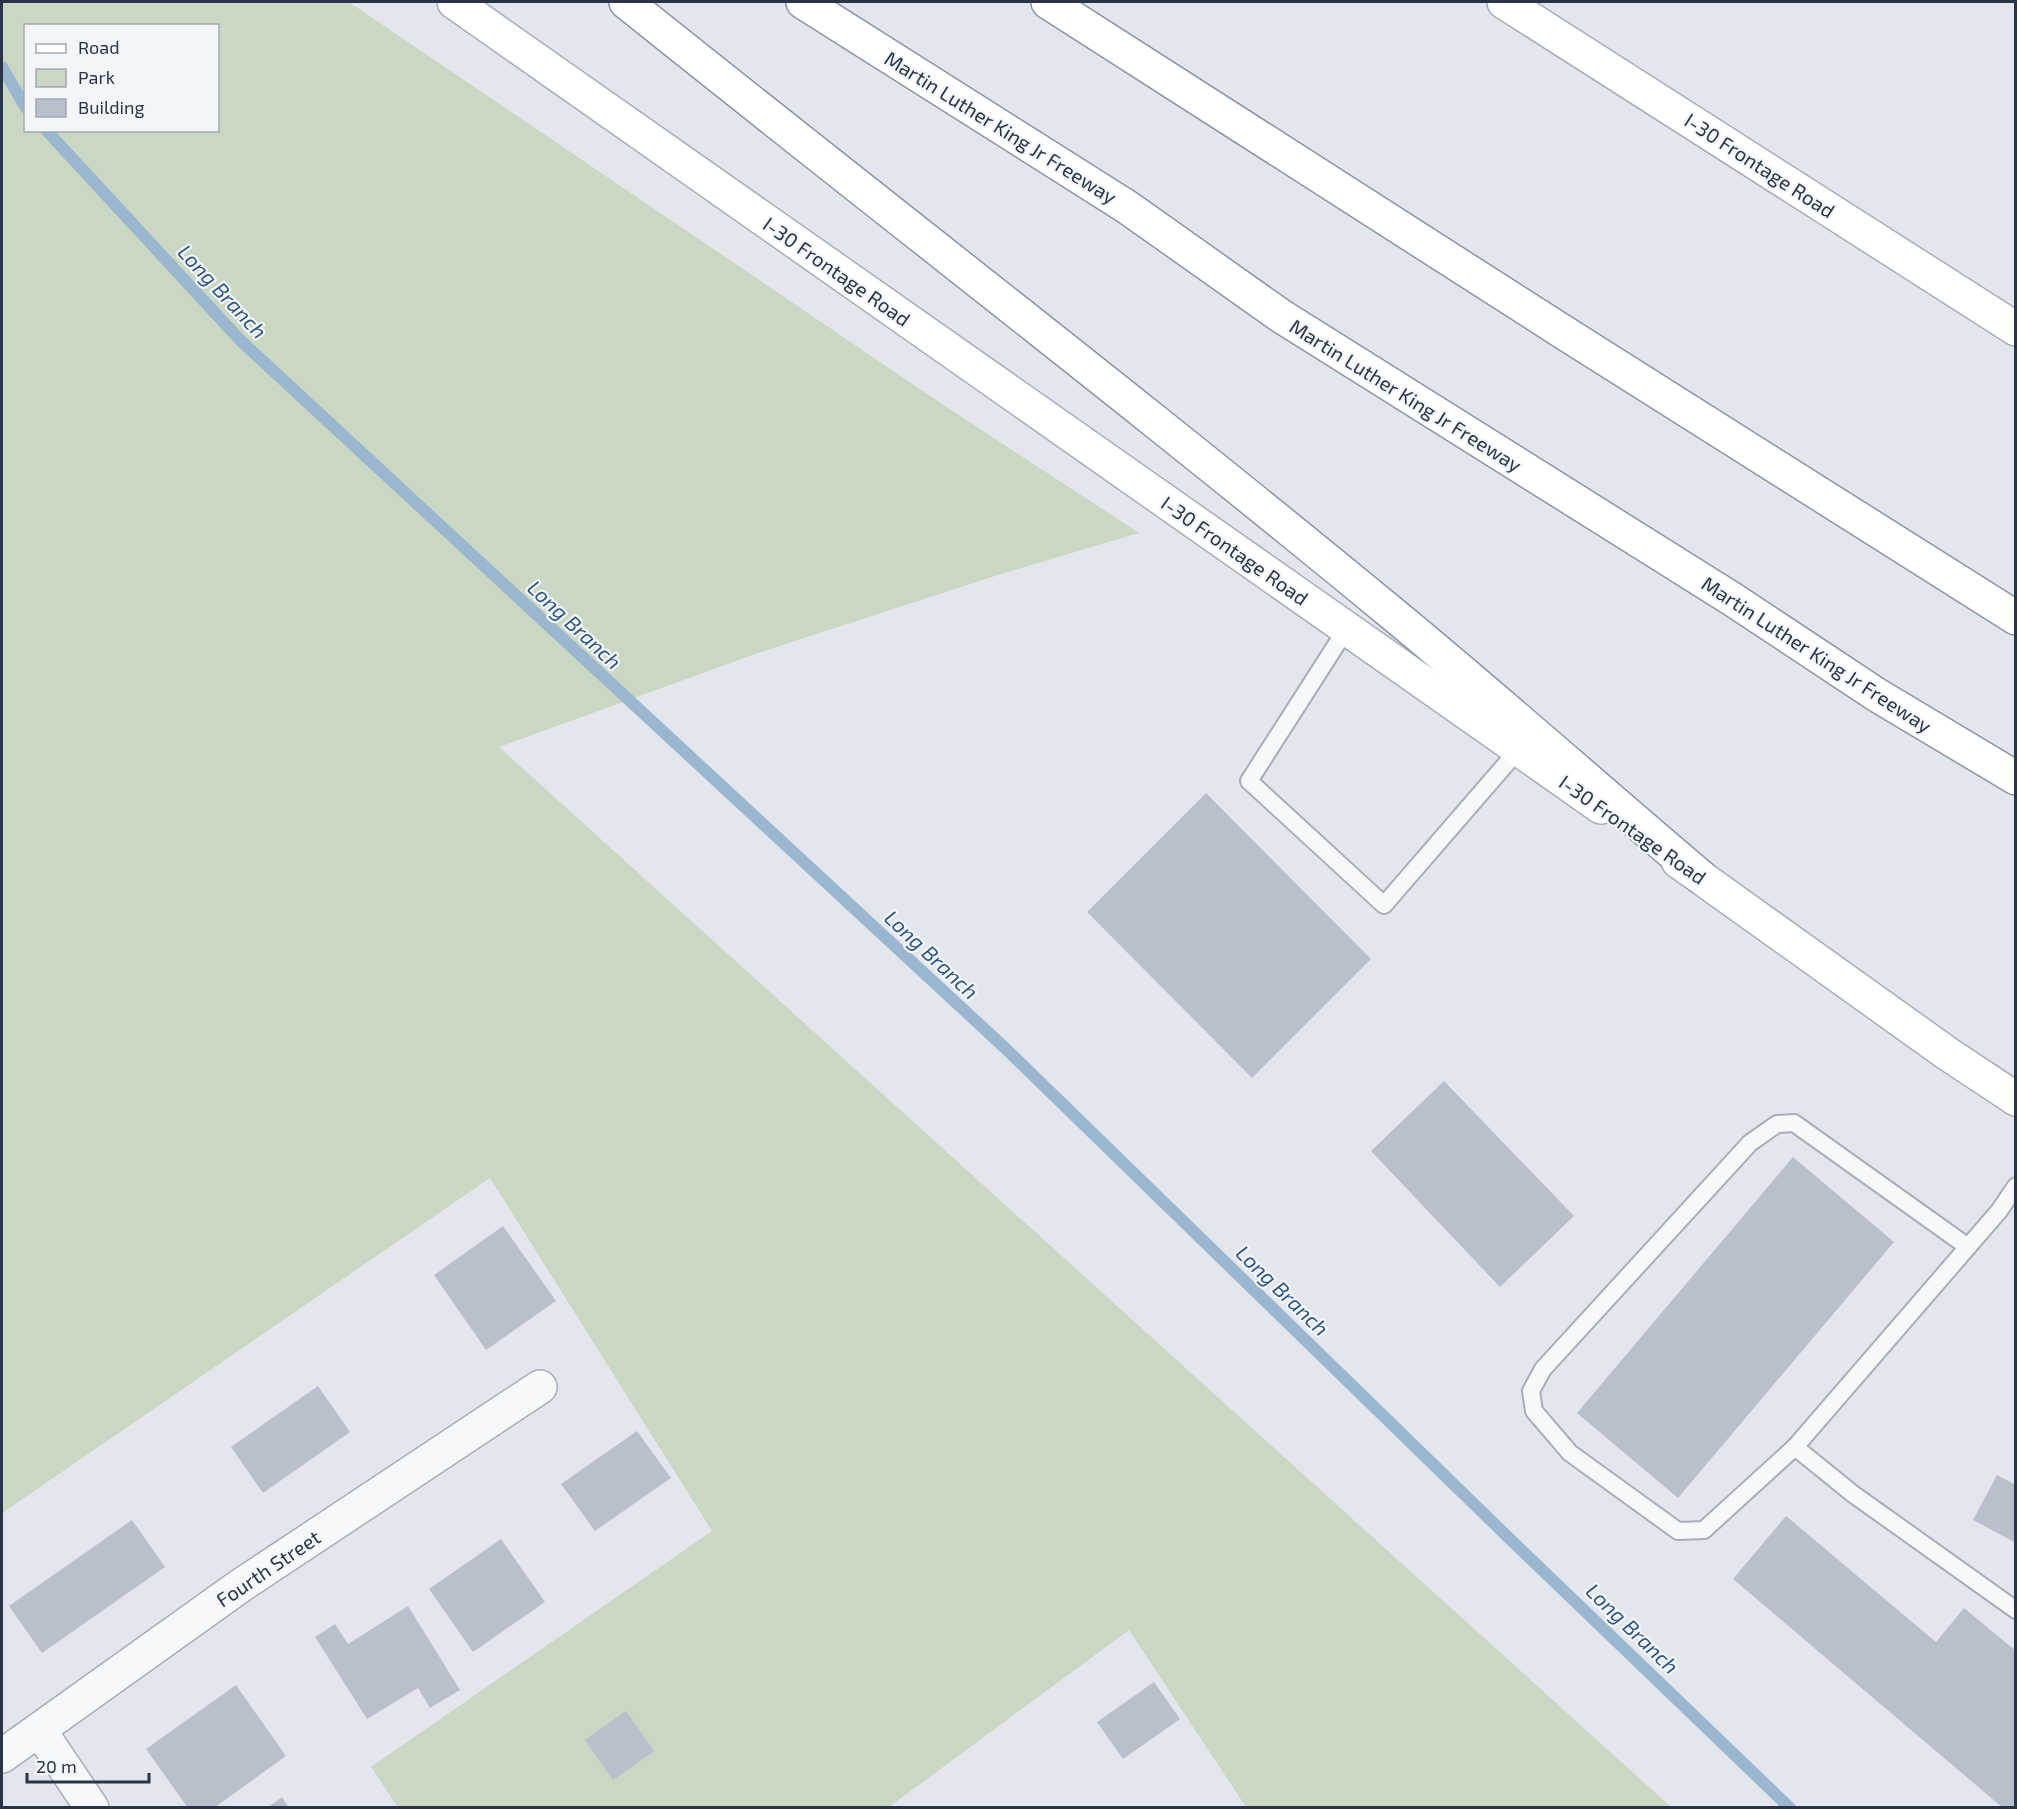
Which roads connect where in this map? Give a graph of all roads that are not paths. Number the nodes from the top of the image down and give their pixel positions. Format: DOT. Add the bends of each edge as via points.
graph roads {
  1 [pos="454,2"];
  2 [pos="626,2"];
  3 [pos="804,2"];
  4 [pos="1048,2"];
  5 [pos="1504,2"];
  6 [pos="2016,329"];
  7 [pos="2016,618"];
  8 [pos="1347,628"];
  9 [pos="1519,749"];
  10 [pos="2016,778"];
  11 [pos="1701,877"];
  12 [pos="2016,1100"];
  13 [pos="2016,1186"];
  14 [pos="1968,1247"];
  15 [pos="540,1387"];
  16 [pos="1794,1447"];
  17 [pos="2016,1610"];
  18 [pos="40,1731"];
  19 [pos="2,1756"];
  20 [pos="92,1808"];
  1 -- 8 [label="main road, I-30 Frontage Road"];
  2 -- 11 [label="main road" via="1390,611"];
  3 -- 10 [label="main road, Martin Luther King Jr Freeway" via="1127,207 1281,316 1732,599 1877,695"];
  4 -- 7 [label="main road"];
  5 -- 6 [label="main road, I-30 Frontage Road"];
  8 -- 9 [label="main road, I-30 Frontage Road"];
  8 -- 9 [label="lane" via="1249,781 1384,905"];
  9 -- 11 [label="main road, I-30 Frontage Road"];
  11 -- 12 [label="main road, I-30 Frontage Road"];
  13 -- 14 [label="lane"];
  14 -- 16 [label="lane"];
  14 -- 16 [label="lane" via="1794,1123 1777,1124 1750,1143 1543,1370 1531,1391 1534,1411 1570,1453 1678,1531 1704,1530"];
  15 -- 18 [label="street, Fourth Street" via="240,1586"];
  16 -- 17 [label="lane"];
  18 -- 19 [label="street, Fourth Street"];
  18 -- 20 [label="street"];
}
